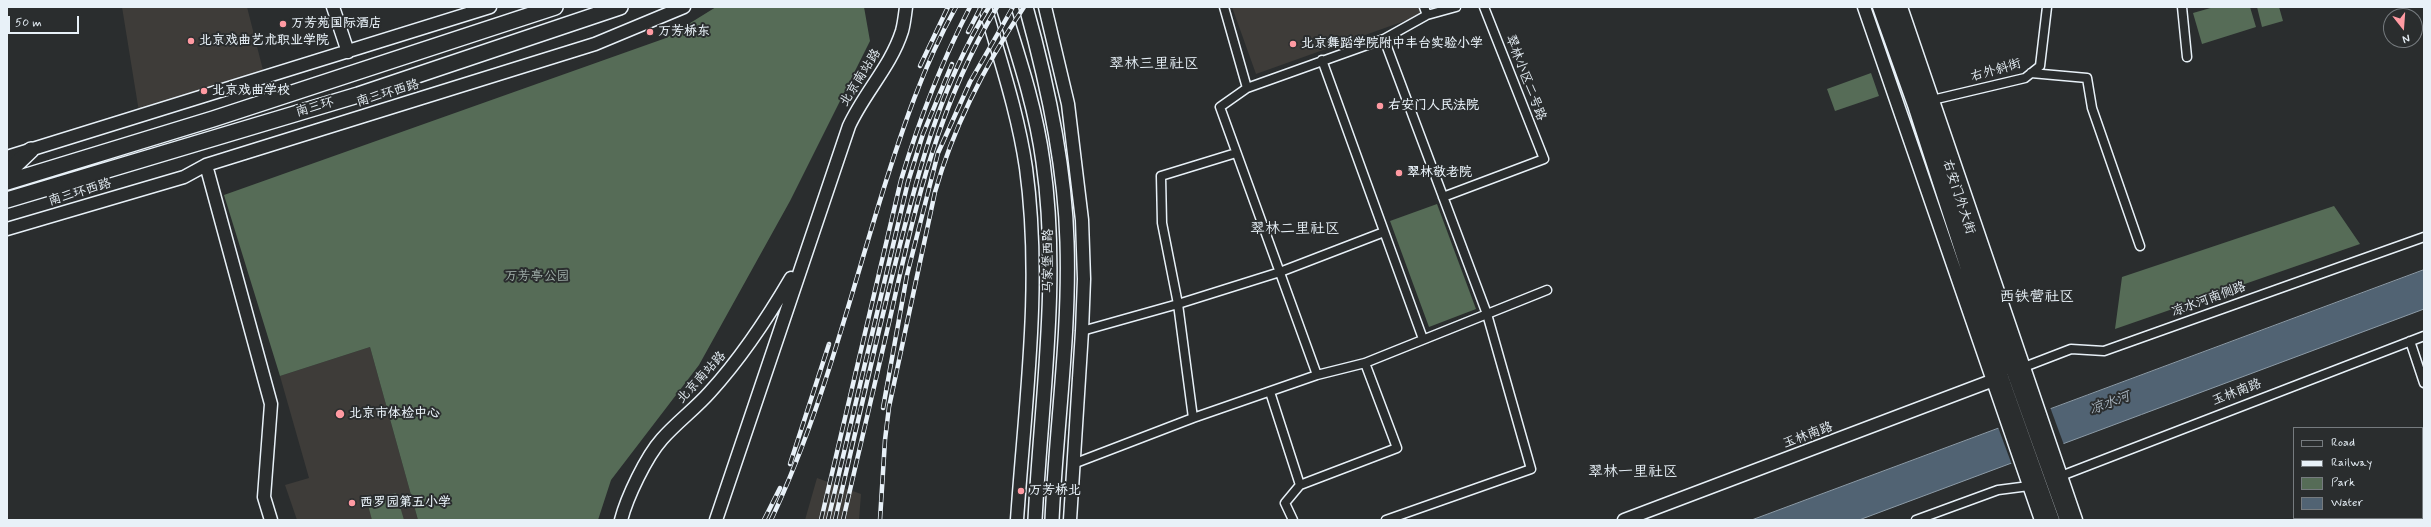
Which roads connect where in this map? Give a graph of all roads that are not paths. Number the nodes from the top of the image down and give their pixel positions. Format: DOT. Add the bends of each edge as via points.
graph roads {
  1 [pos="333,7"];
  2 [pos="490,7"];
  3 [pos="555,7"];
  4 [pos="620,7"];
  5 [pos="684,7"];
  6 [pos="906,7"];
  7 [pos="985,7"];
  8 [pos="1003,7"];
  9 [pos="1026,7"];
  10 [pos="1044,7"];
  11 [pos="1224,7"];
  12 [pos="1456,7"];
  13 [pos="1484,7"];
  14 [pos="1864,7"];
  15 [pos="1879,7"];
  16 [pos="1889,7"];
  17 [pos="2047,7"];
  18 [pos="2182,7"];
  19 [pos="1426,11"];
  20 [pos="1903,11"];
  21 [pos="1384,39"];
  22 [pos="348,52"];
  23 [pos="1905,52"];
  24 [pos="2188,57"];
  25 [pos="1322,60"];
  26 [pos="2032,73"];
  27 [pos="1247,88"];
  28 [pos="1923,103"];
  29 [pos="1899,109"];
  30 [pos="31,150"];
  31 [pos="1236,153"];
  32 [pos="7,157"];
  33 [pos="206,165"];
  34 [pos="7,173"];
  35 [pos="7,182"];
  36 [pos="1443,197"];
  37 [pos="7,200"];
  38 [pos="7,229"];
  39 [pos="1384,232"];
  40 [pos="2424,237"];
  41 [pos="2140,246"];
  42 [pos="804,254"];
  43 [pos="1280,272"];
  44 [pos="1547,290"];
  45 [pos="1178,304"];
  46 [pos="1487,314"];
  47 [pos="1082,331"];
  48 [pos="2424,336"];
  49 [pos="1423,339"];
  50 [pos="2410,341"];
  51 [pos="1364,363"];
  52 [pos="1318,375"];
  53 [pos="2008,375"];
  54 [pos="2424,383"];
  55 [pos="1270,392"];
  56 [pos="1193,418"];
  57 [pos="1073,464"];
  58 [pos="2056,471"];
  59 [pos="2031,479"];
  60 [pos="1300,485"];
  61 [pos="271,520"];
  62 [pos="621,520"];
  63 [pos="716,520"];
  64 [pos="1017,520"];
  65 [pos="1035,520"];
  66 [pos="1052,520"];
  67 [pos="1070,520"];
  68 [pos="1293,520"];
  69 [pos="1386,520"];
  70 [pos="1624,520"];
  71 [pos="1916,520"];
  72 [pos="2041,520"];
  73 [pos="2053,520"];
  74 [pos="2066,520"];
  75 [pos="2076,520"];
  1 -- 22 [label="street"];
  2 -- 22 [label="street"];
  3 -- 35 [label="highway, 南三环" via="229,114"];
  4 -- 37 [label="highway, 南三环" via="358,95"];
  5 -- 33 [label="street, 南三环西路" via="595,44"];
  6 -- 42 [label="street, 北京南站路" via="902,31 894,52 859,105 849,126"];
  7 -- 64 [label="street, 马家堡西路" via="1016,119 1026,167 1031,227 1034,293"];
  8 -- 65 [label="main road, 马家堡西路" via="1034,110 1050,225 1049,339 1040,428"];
  9 -- 66 [label="main road, 马家堡西路" via="1037,46 1056,144 1067,241 1065,338"];
  10 -- 47 [label="street" via="1068,104 1075,158 1082,220"];
  11 -- 27 [label="street"];
  12 -- 19 [label="street"];
  13 -- 36 [label="street, 翠林小区二号路" via="1544,159"];
  14 -- 29 [label="street"];
  15 -- 28 [label="street, 右安门外大街"];
  16 -- 23 [label="street, 右安门外大街"];
  17 -- 26 [label="street, 右外斜街" via="2040,66"];
  18 -- 24 [label="street"];
  19 -- 21 [label="street"];
  20 -- 23 [label="street"];
  20 -- 28 [label="street"];
  21 -- 25 [label="street"];
  21 -- 36 [label="street"];
  22 -- 30 [label="street"];
  23 -- 28 [label="street, 右安门外大街"];
  25 -- 27 [label="street"];
  25 -- 39 [label="street"];
  26 -- 28 [label="street, 右外斜街" via="2025,78"];
  26 -- 41 [label="street" via="2087,78 2092,108"];
  27 -- 31 [label="street" via="1220,107"];
  28 -- 29 [label="street, 右外斜街"];
  28 -- 53 [label="street, 右安门外大街"];
  28 -- 53 [label="street"];
  29 -- 53 [label="street"];
  30 -- 32 [label="street"];
  30 -- 34 [label="highway"];
  31 -- 43 [label="street"];
  31 -- 45 [label="street" via="1161,176 1162,224"];
  33 -- 38 [label="street, 南三环西路" via="184,177"];
  33 -- 61 [label="street" via="271,404 264,497"];
  36 -- 46 [label="street"];
  39 -- 43 [label="street"];
  39 -- 49 [label="street"];
  40 -- 53 [label="street, 凉水河南侧路" via="2104,350 2072,349"];
  42 -- 62 [label="street, 北京南站路" via="760,330 741,356 710,393 662,439 650,455"];
  42 -- 63 [label="street, 北京南站路"];
  43 -- 45 [label="street"];
  43 -- 52 [label="street"];
  44 -- 46 [label="street"];
  45 -- 47 [label="street"];
  45 -- 56 [label="street"];
  46 -- 49 [label="street"];
  46 -- 69 [label="street" via="1531,469"];
  47 -- 57 [label="street"];
  48 -- 50 [label="street, 玉林南路"];
  49 -- 51 [label="street"];
  50 -- 54 [label="street"];
  50 -- 58 [label="street, 玉林南路"];
  51 -- 52 [label="street"];
  51 -- 60 [label="street" via="1397,448"];
  52 -- 55 [label="street"];
  53 -- 58 [label="street, 右安门外大街" via="2021,393"];
  53 -- 58 [label="street" via="2033,388"];
  53 -- 59 [label="street, 右安门外大街" via="2005,399"];
  53 -- 70 [label="street, 玉林南路"];
  55 -- 56 [label="street"];
  55 -- 60 [label="street"];
  56 -- 57 [label="street"];
  57 -- 67 [label="street"];
  58 -- 74 [label="street"];
  58 -- 75 [label="street"];
  59 -- 71 [label="street"];
  59 -- 72 [label="street"];
  59 -- 73 [label="street"];
  60 -- 68 [label="street" via="1285,503"];
}
